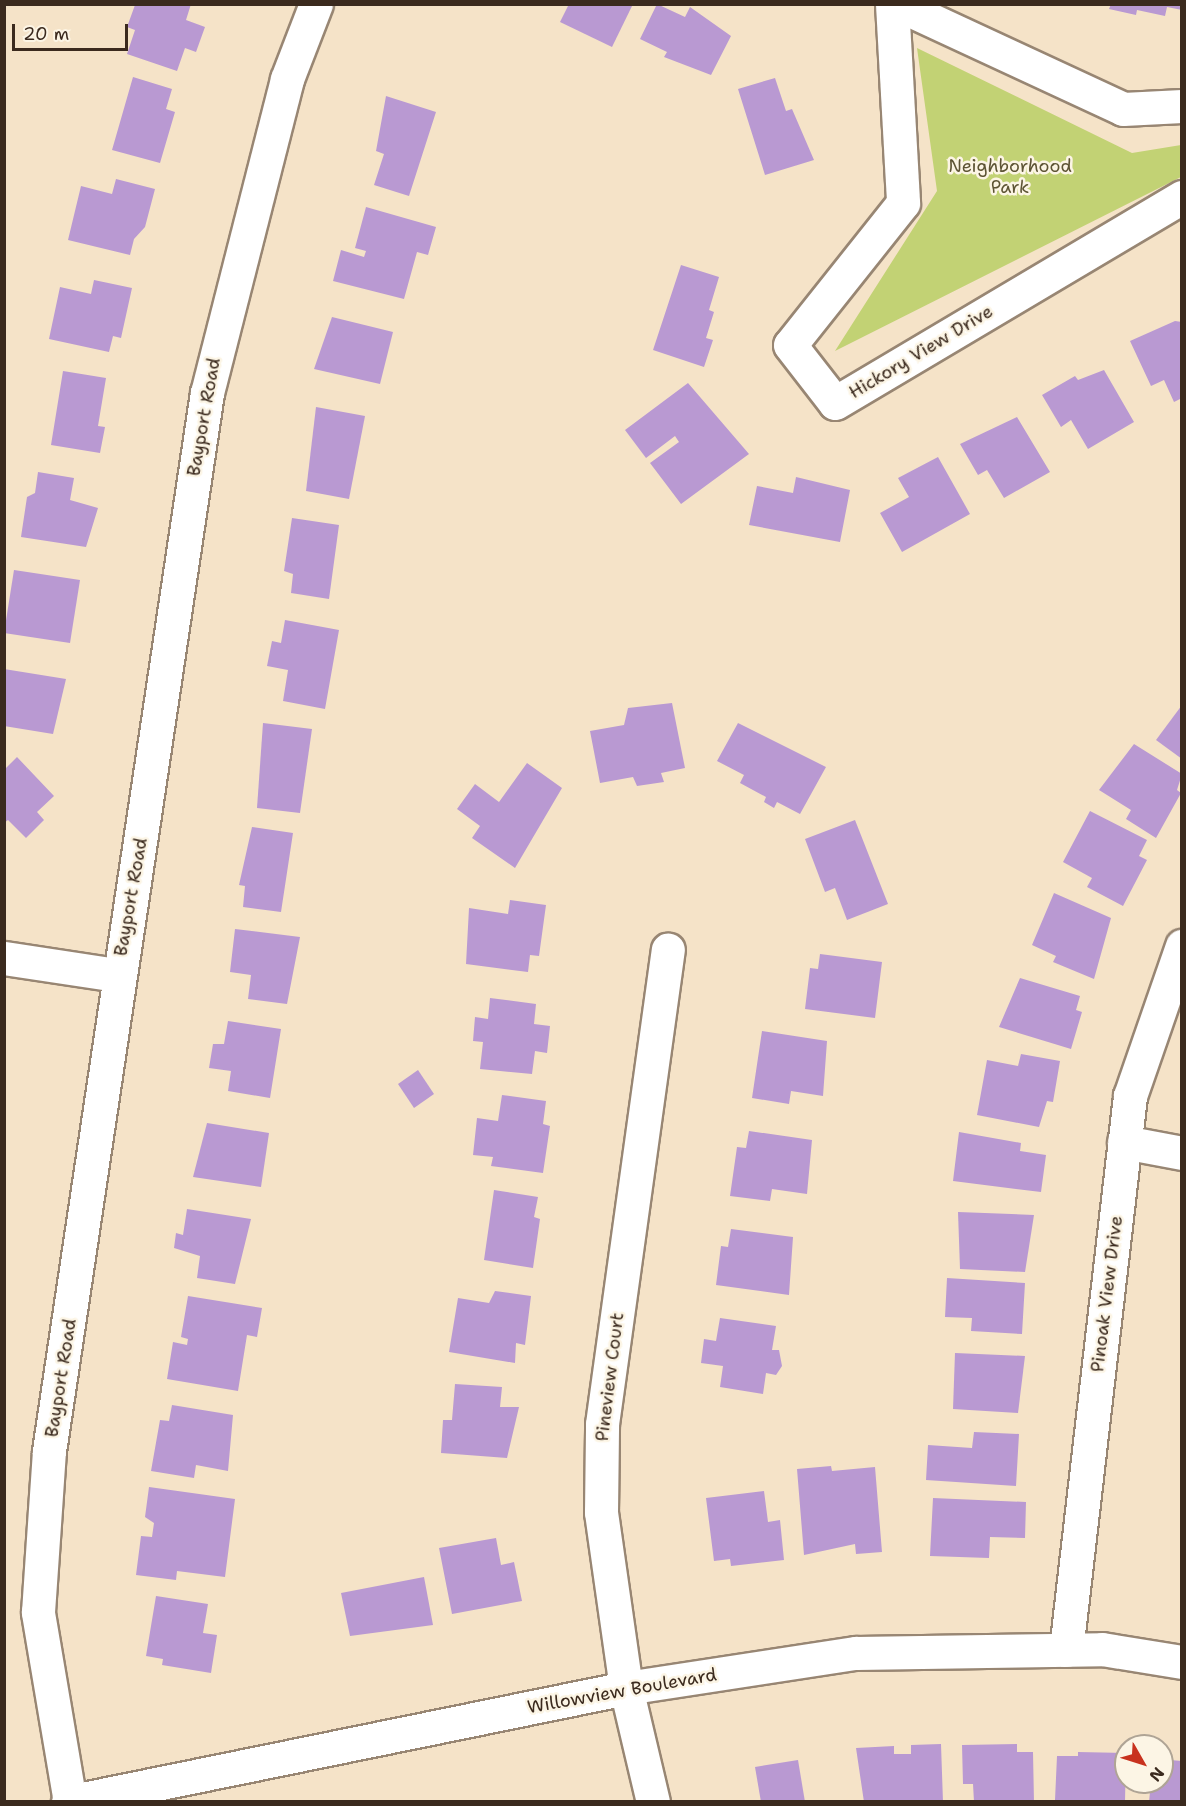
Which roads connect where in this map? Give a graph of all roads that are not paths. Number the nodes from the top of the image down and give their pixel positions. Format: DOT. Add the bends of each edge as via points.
graph roads {
  1 [pos="316,4"];
  2 [pos="894,4"];
  3 [pos="1182,105"];
  4 [pos="1182,198"];
  5 [pos="1182,946"];
  6 [pos="668,950"];
  7 [pos="4,958"];
  8 [pos="117,975"];
  9 [pos="1124,1142"];
  10 [pos="1182,1153"];
  11 [pos="1066,1650"];
  12 [pos="1182,1662"];
  13 [pos="626,1688"];
  14 [pos="69,1801"];
  15 [pos="653,1802"];
  1 -- 8 [label="street, Bayport Road" via="286,79 207,393 134,899"];
  2 -- 3 [label="street, Hickory View Drive" via="1122,109"];
  2 -- 4 [label="street, Hickory View Drive" via="903,203 790,345 835,403"];
  5 -- 9 [label="street, Pinoak View Drive" via="1143,1045"];
  6 -- 13 [label="street, Pineview Court" via="602,1424 601,1512"];
  7 -- 8 [label="street"];
  8 -- 14 [label="street, Bayport Road" via="42,1512 38,1612"];
  9 -- 10 [label="street"];
  9 -- 11 [label="street, Pinoak View Drive"];
  11 -- 12 [label="street, Willowview Boulevard" via="1102,1649"];
  11 -- 13 [label="street, Willowview Boulevard" via="856,1653"];
  13 -- 14 [label="street, Willowview Boulevard"];
  13 -- 15 [label="street, Pineview Court"];
}
